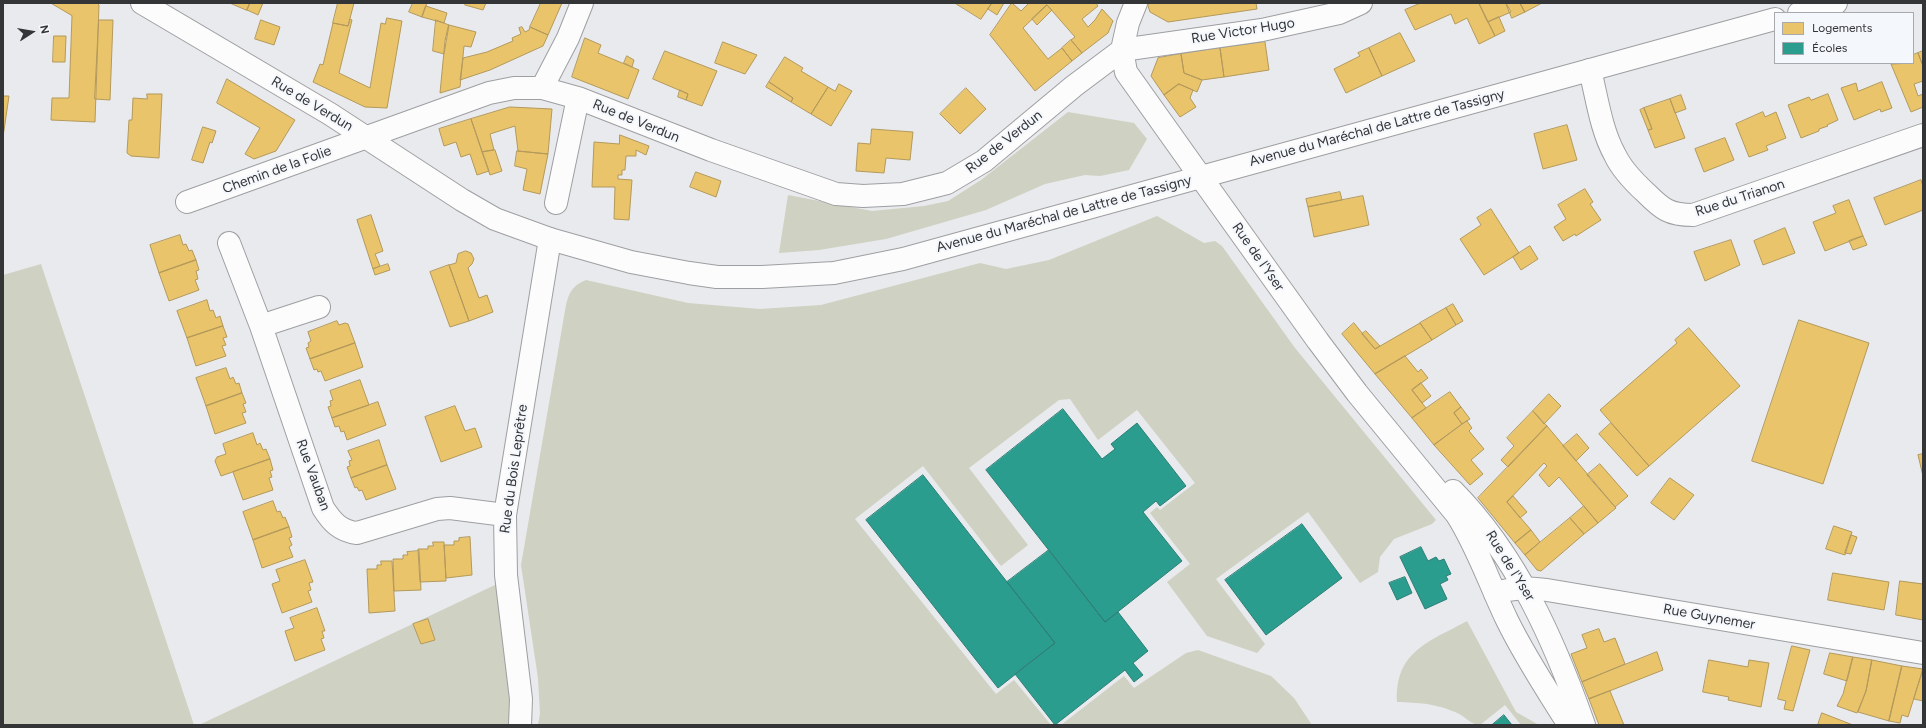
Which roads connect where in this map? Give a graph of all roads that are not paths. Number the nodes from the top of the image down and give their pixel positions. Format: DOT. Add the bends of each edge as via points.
graph roads {
  1 [pos="142,3"];
  2 [pos="582,3"];
  3 [pos="1136,3"];
  4 [pos="1361,3"];
  5 [pos="1836,3"];
  6 [pos="1803,12"];
  7 [pos="1774,19"];
  8 [pos="1122,50"];
  9 [pos="1590,70"];
  10 [pos="542,88"];
  11 [pos="578,98"];
  12 [pos="1923,135"];
  13 [pos="367,138"];
  14 [pos="1200,176"];
  15 [pos="187,202"];
  16 [pos="556,203"];
  17 [pos="550,239"];
  18 [pos="230,243"];
  19 [pos="319,307"];
  20 [pos="261,326"];
  21 [pos="1409,455"];
  22 [pos="505,515"];
  23 [pos="1526,587"];
  24 [pos="1495,594"];
  25 [pos="1923,653"];
  26 [pos="520,725"];
  27 [pos="1569,725"];
  28 [pos="1584,725"];
  1 -- 13 [label="street, Rue de Verdun"];
  2 -- 10 [label="street" via="568,38"];
  3 -- 8 [label="street"];
  4 -- 8 [label="street, Rue Victor Hugo" via="1339,13 1262,30"];
  5 -- 6 [label="street"];
  7 -- 9 [label="street, Avenue du Maréchal de Lattre de Tassigny"];
  8 -- 11 [label="street, Rue de Verdun" via="1074,86 984,161 947,183 902,194 836,194 711,150"];
  8 -- 14 [label="street, Rue de l'Yser" via="1130,79"];
  9 -- 12 [label="street, Rue du Trianon" via="1609,144 1615,157 1625,171 1657,203 1668,212 1679,215 1693,215"];
  9 -- 14 [label="street, Avenue du Maréchal de Lattre de Tassigny"];
  10 -- 11 [label="street, Rue de Verdun"];
  10 -- 13 [label="street, Rue de Verdun" via="514,88 489,93"];
  11 -- 16 [label="street"];
  13 -- 15 [label="street, Chemin de la Folie"];
  13 -- 17 [label="street, Avenue du Maréchal de Lattre de Tassigny" via="495,219"];
  14 -- 17 [label="street, Avenue du Maréchal de Lattre de Tassigny" via="903,259 834,273 762,277 689,273 605,255"];
  14 -- 21 [label="street, Rue de l'Yser" via="1318,341"];
  17 -- 22 [label="street, Rue du Bois Leprêtre"];
  18 -- 20 [label="street, Rue Vauban"];
  19 -- 20 [label="street"];
  20 -- 22 [label="street, Rue Vauban" via="323,508 338,526 357,533 437,509 450,508"];
  21 -- 23 [label="street, Rue de l'Yser" via="1452,489 1468,506"];
  21 -- 24 [label="street, Rue de l'Yser" via="1470,535"];
  22 -- 26 [label="street, Rue du Bois Leprêtre" via="506,575 521,700"];
  23 -- 24 [label="street, Rue Guynemer"];
  23 -- 25 [label="street, Rue Guynemer"];
  23 -- 28 [label="street, Rue de l'Yser"];
  24 -- 27 [label="street, Rue de l'Yser" via="1524,653 1551,700"];
}
